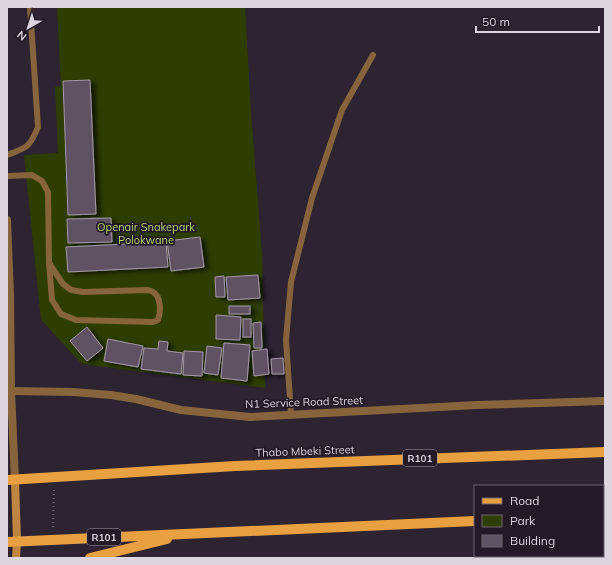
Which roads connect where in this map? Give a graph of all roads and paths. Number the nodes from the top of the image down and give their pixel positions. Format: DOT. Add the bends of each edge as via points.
graph roads {
  1 [pos="30,7"];
  2 [pos="373,55"];
  3 [pos="7,155"];
  4 [pos="7,176"];
  5 [pos="7,220"];
  6 [pos="49,263"];
  7 [pos="9,392"];
  8 [pos="605,401"];
  9 [pos="291,415"];
  10 [pos="605,452"];
  11 [pos="54,478"];
  12 [pos="11,480"];
  13 [pos="474,521"];
  14 [pos="192,534"];
  15 [pos="53,540"];
  16 [pos="12,541"];
  17 [pos="16,558"];
  18 [pos="90,558"];
  1 -- 3 [label="lane" via="38,127 33,141 23,150"];
  2 -- 9 [label="lane" via="342,110 312,198 291,282 286,340"];
  4 -- 6 [label="lane" via="32,175 42,181 48,192"];
  5 -- 7 [label="street" via="10,294"];
  6 -- 6 [label="lane" via="52,300 61,314 76,320 158,320 158,296 153,291 72,290 63,284"];
  7 -- 9 [label="street, N1 Service Road Street" via="111,395 181,410 250,417"];
  7 -- 12 [label="street"];
  8 -- 9 [label="street, N1 Service Road Street"];
  10 -- 11 [label="main road, Thabo Mbeki Street / R101" via="235,466"];
  11 -- 12 [label="main road, Thabo Mbeki Street / R101"];
  11 -- 15 [label="path"];
  12 -- 16 [label="street"];
  13 -- 14 [label="main road, R101"];
  14 -- 15 [label="main road, R101"];
  14 -- 18 [label="main road"];
  15 -- 16 [label="main road, R101"];
  16 -- 17 [label="street"];
}
